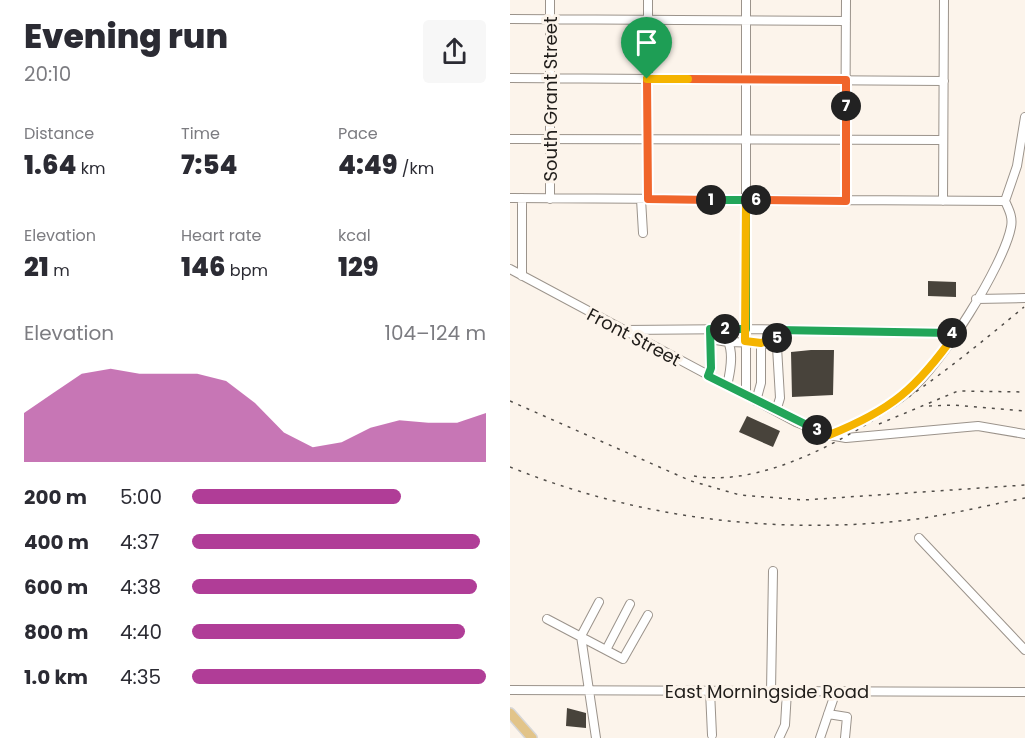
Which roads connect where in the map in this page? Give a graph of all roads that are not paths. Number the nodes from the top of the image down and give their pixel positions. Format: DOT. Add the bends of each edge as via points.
graph roads {
  1 [pos="550,0"];
  2 [pos="648,0"];
  3 [pos="746,0"];
  4 [pos="846,0"];
  5 [pos="944,0"];
  6 [pos="510,19"];
  7 [pos="550,20"];
  8 [pos="647,20"];
  9 [pos="746,21"];
  10 [pos="846,21"];
  11 [pos="510,78"];
  12 [pos="550,78"];
  13 [pos="647,79"];
  14 [pos="745,79"];
  15 [pos="846,80"];
  16 [pos="944,81"];
  17 [pos="1025,117"];
  18 [pos="549,138"];
  19 [pos="510,139"];
  20 [pos="648,139"];
  21 [pos="746,139"];
  22 [pos="943,140"];
  23 [pos="846,141"];
  24 [pos="1022,148"];
  25 [pos="510,198"];
  26 [pos="522,198"];
  27 [pos="550,199"];
  28 [pos="644,199"];
  29 [pos="746,200"];
  30 [pos="846,201"];
  31 [pos="943,201"];
  32 [pos="1005,201"];
  33 [pos="643,233"];
  34 [pos="510,270"];
  35 [pos="522,276"];
  36 [pos="1025,298"];
  37 [pos="976,299"];
  38 [pos="710,329"];
  39 [pos="746,329"];
  40 [pos="622,330"];
  41 [pos="956,333"];
  42 [pos="777,334"];
  43 [pos="710,339"];
  44 [pos="745,341"];
  45 [pos="728,342"];
  46 [pos="761,343"];
  47 [pos="708,376"];
  48 [pos="727,386"];
  49 [pos="746,396"];
  50 [pos="756,401"];
  51 [pos="776,411"];
  52 [pos="829,435"];
  53 [pos="1025,435"];
  54 [pos="919,538"];
  55 [pos="773,572"];
  56 [pos="599,602"];
  57 [pos="630,604"];
  58 [pos="648,615"];
  59 [pos="547,619"];
  60 [pos="581,636"];
  61 [pos="606,650"];
  62 [pos="1025,650"];
  63 [pos="510,690"];
  64 [pos="589,691"];
  65 [pos="710,691"];
  66 [pos="771,691"];
  67 [pos="787,691"];
  68 [pos="836,692"];
  69 [pos="1025,692"];
  70 [pos="510,713"];
  71 [pos="828,714"];
  72 [pos="712,735"];
  73 [pos="532,738"];
  74 [pos="596,738"];
  75 [pos="779,738"];
  76 [pos="820,738"];
  77 [pos="845,738"];
  1 -- 7 [label="street, South Grant Street"];
  2 -- 8 [label="street"];
  3 -- 9 [label="street"];
  4 -- 10 [label="street"];
  5 -- 16 [label="street"];
  6 -- 7 [label="street"];
  7 -- 8 [label="street"];
  7 -- 12 [label="street, South Grant Street"];
  8 -- 9 [label="street"];
  8 -- 13 [label="street"];
  9 -- 10 [label="street"];
  9 -- 14 [label="street"];
  10 -- 15 [label="street"];
  11 -- 12 [label="street"];
  12 -- 13 [label="street"];
  12 -- 18 [label="street, South Grant Street"];
  13 -- 14 [label="street"];
  13 -- 20 [label="street"];
  14 -- 15 [label="street"];
  14 -- 21 [label="street"];
  15 -- 16 [label="street"];
  15 -- 23 [label="street"];
  16 -- 22 [label="street"];
  17 -- 24 [label="street"];
  18 -- 19 [label="street"];
  18 -- 20 [label="street"];
  18 -- 27 [label="street, South Grant Street"];
  20 -- 21 [label="street"];
  20 -- 28 [label="street"];
  21 -- 23 [label="street"];
  21 -- 29 [label="street"];
  22 -- 23 [label="street"];
  22 -- 31 [label="street"];
  23 -- 30 [label="street"];
  24 -- 32 [label="street"];
  25 -- 26 [label="street"];
  26 -- 27 [label="street"];
  26 -- 35 [label="street"];
  27 -- 28 [label="street"];
  28 -- 29 [label="street"];
  28 -- 33 [label="street"];
  29 -- 30 [label="street"];
  29 -- 39 [label="street"];
  30 -- 31 [label="street"];
  31 -- 32 [label="street"];
  32 -- 37 [label="street" via="1012,216 1007,240"];
  34 -- 35 [label="street, Front Street"];
  35 -- 40 [label="street, Front Street"];
  36 -- 37 [label="street"];
  37 -- 41 [label="street"];
  38 -- 39 [label="street"];
  38 -- 40 [label="street"];
  38 -- 43 [label="street"];
  39 -- 42 [label="street"];
  39 -- 44 [label="street"];
  40 -- 47 [label="street, Front Street"];
  41 -- 42 [label="street"];
  41 -- 52 [label="street" via="910,390 853,426"];
  42 -- 46 [label="street"];
  42 -- 51 [label="street" via="780,398"];
  43 -- 45 [label="street"];
  43 -- 47 [label="street"];
  44 -- 45 [label="street"];
  44 -- 46 [label="street"];
  44 -- 49 [label="street"];
  45 -- 48 [label="street"];
  46 -- 50 [label="street"];
  47 -- 48 [label="street, Front Street"];
  48 -- 49 [label="street, Front Street"];
  49 -- 50 [label="street, Front Street"];
  50 -- 51 [label="street, Front Street"];
  51 -- 52 [label="street, Front Street"];
  52 -- 53 [label="street, Front Street" via="846,438 978,426"];
  54 -- 62 [label="street"];
  55 -- 66 [label="street"];
  56 -- 60 [label="street"];
  57 -- 61 [label="street"];
  58 -- 61 [label="street" via="623,659"];
  59 -- 60 [label="street"];
  60 -- 61 [label="street"];
  60 -- 64 [label="street"];
  63 -- 64 [label="street, East Morningside Road"];
  64 -- 65 [label="street, East Morningside Road"];
  64 -- 74 [label="street"];
  65 -- 66 [label="street, East Morningside Road"];
  65 -- 72 [label="street"];
  66 -- 67 [label="street, East Morningside Road"];
  67 -- 68 [label="street, East Morningside Road"];
  67 -- 75 [label="street" via="785,724"];
  68 -- 69 [label="street, East Morningside Road"];
  68 -- 71 [label="street"];
  70 -- 73 [label="main road"];
  71 -- 76 [label="street"];
  71 -- 77 [label="street" via="847,717"];
}
